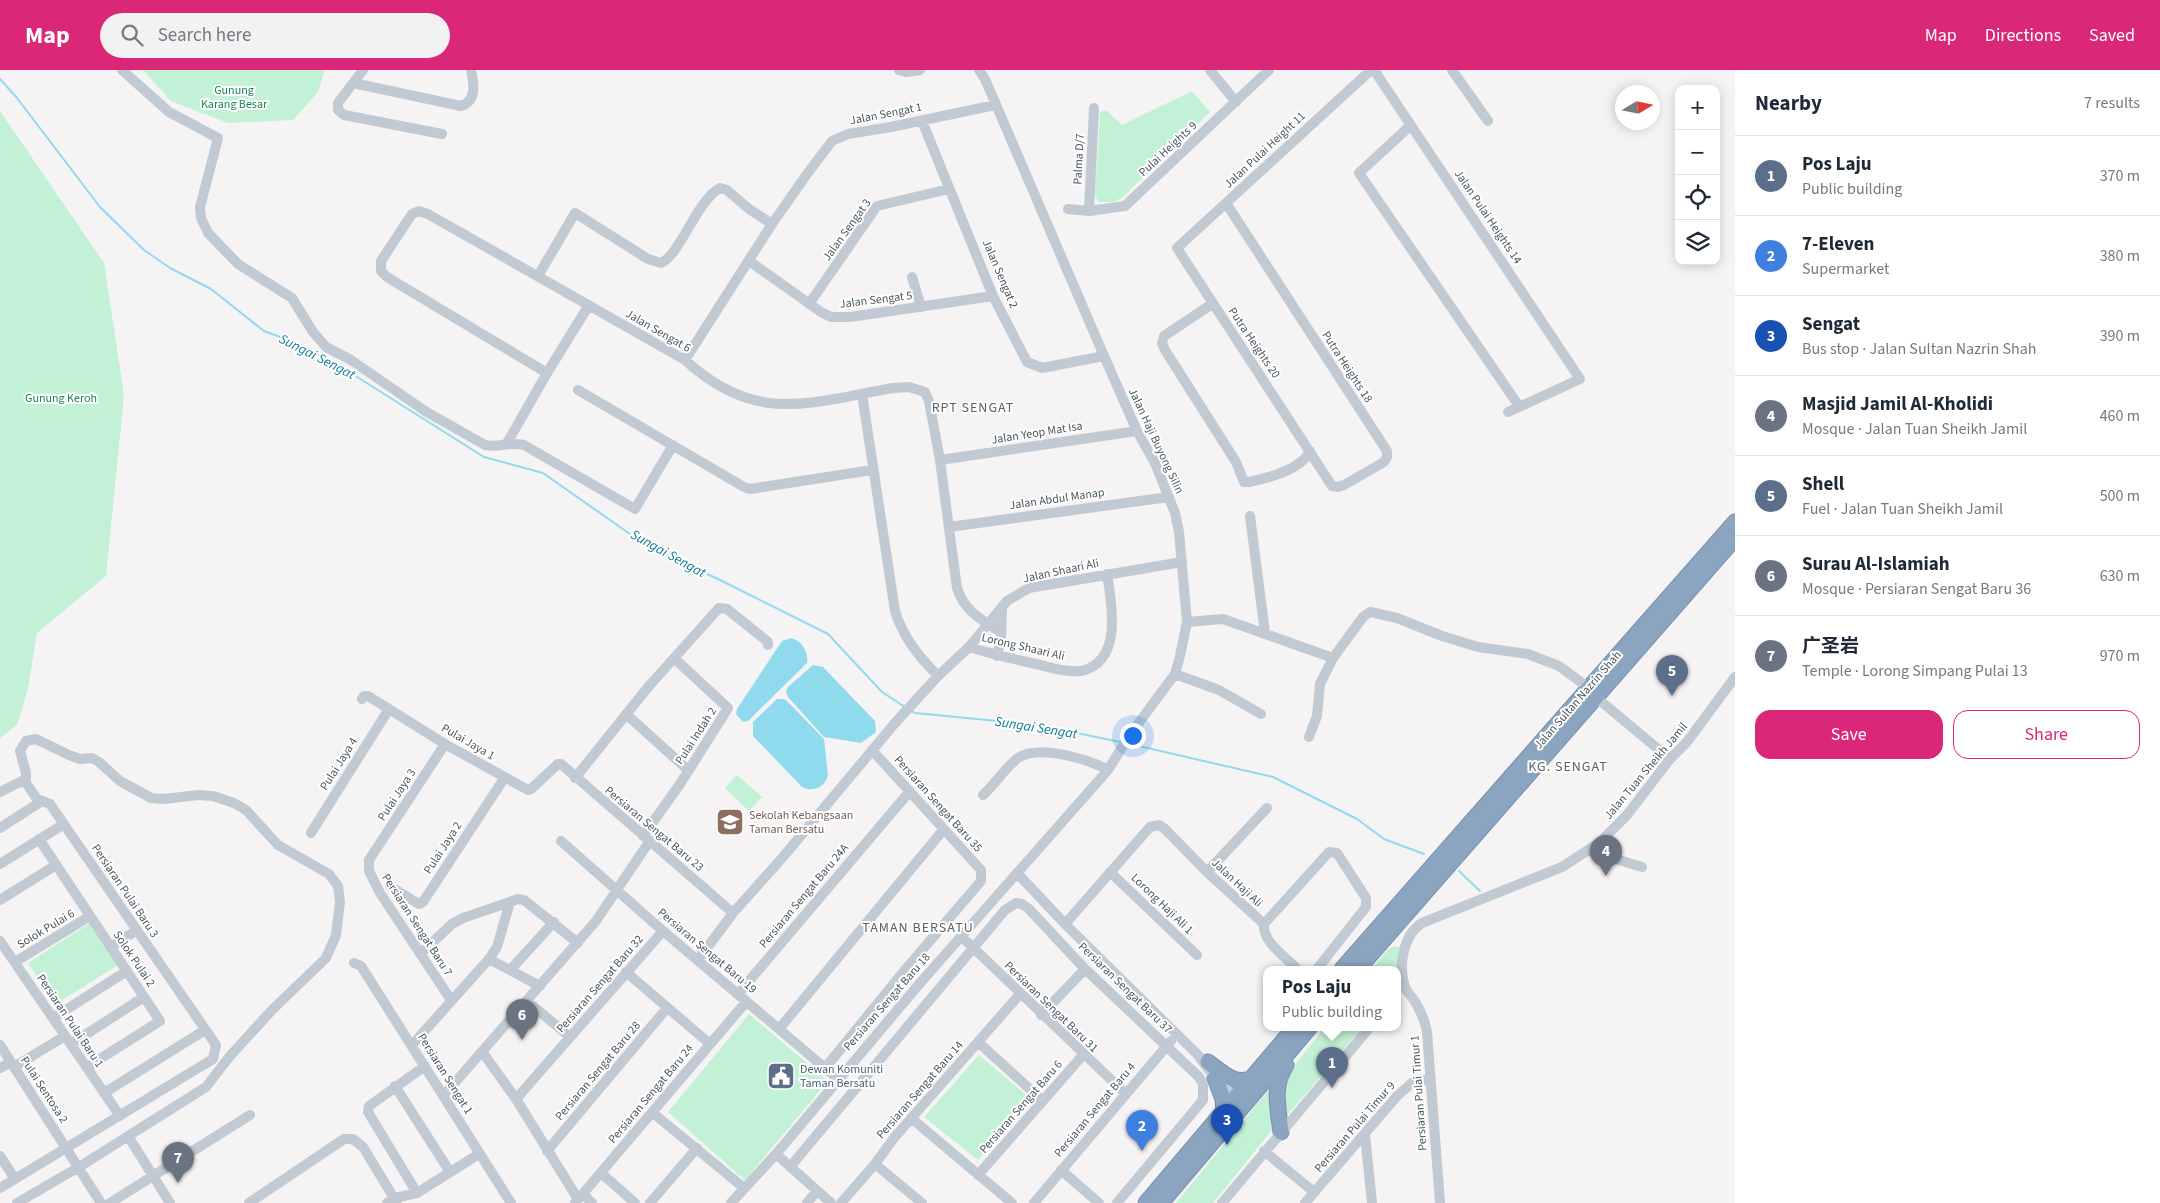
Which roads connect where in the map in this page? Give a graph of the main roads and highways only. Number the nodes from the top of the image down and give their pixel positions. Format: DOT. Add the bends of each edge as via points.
graph roads {
  1 [pos="1735,522"];
  2 [pos="1735,538"];
  3 [pos="1593,693"];
  4 [pos="1410,893"];
  5 [pos="1392,930"];
  6 [pos="1357,952"];
  7 [pos="1345,966"];
  8 [pos="1361,966"];
  9 [pos="1292,1031"];
  10 [pos="1307,1031"];
  11 [pos="1296,1044"];
  12 [pos="1203,1059"];
  13 [pos="1215,1078"];
  14 [pos="1253,1078"];
  15 [pos="1239,1097"];
  16 [pos="1224,1112"];
  17 [pos="1281,1132"];
  18 [pos="1182,1178"];
  19 [pos="1146,1203"];
  20 [pos="1161,1203"];
  1 -- 3 [label="highway, Jalan Sultan Nazrin Shah"];
  2 -- 3 [label="highway, Jalan Sultan Nazrin Shah"];
  3 -- 4 [label="highway, Jalan Sultan Nazrin Shah"];
  3 -- 5 [label="highway, Jalan Sultan Nazrin Shah"];
  4 -- 5 [label="highway"];
  4 -- 6 [label="highway, Jalan Sultan Nazrin Shah"];
  5 -- 6 [label="highway" via="1380,931"];
  5 -- 8 [label="highway, Jalan Sultan Nazrin Shah"];
  6 -- 7 [label="highway, Jalan Sultan Nazrin Shah"];
  9 -- 14 [label="highway"];
  10 -- 11 [label="highway"];
  11 -- 15 [label="highway"];
  11 -- 17 [label="highway" via="1278,1081"];
  11 -- 18 [label="highway"];
  12 -- 14 [label="highway" via="1237,1081"];
  13 -- 16 [label="highway"];
  14 -- 15 [label="highway"];
  15 -- 16 [label="highway"];
  15 -- 18 [label="highway"];
  16 -- 19 [label="highway"];
  18 -- 20 [label="highway"];
}
